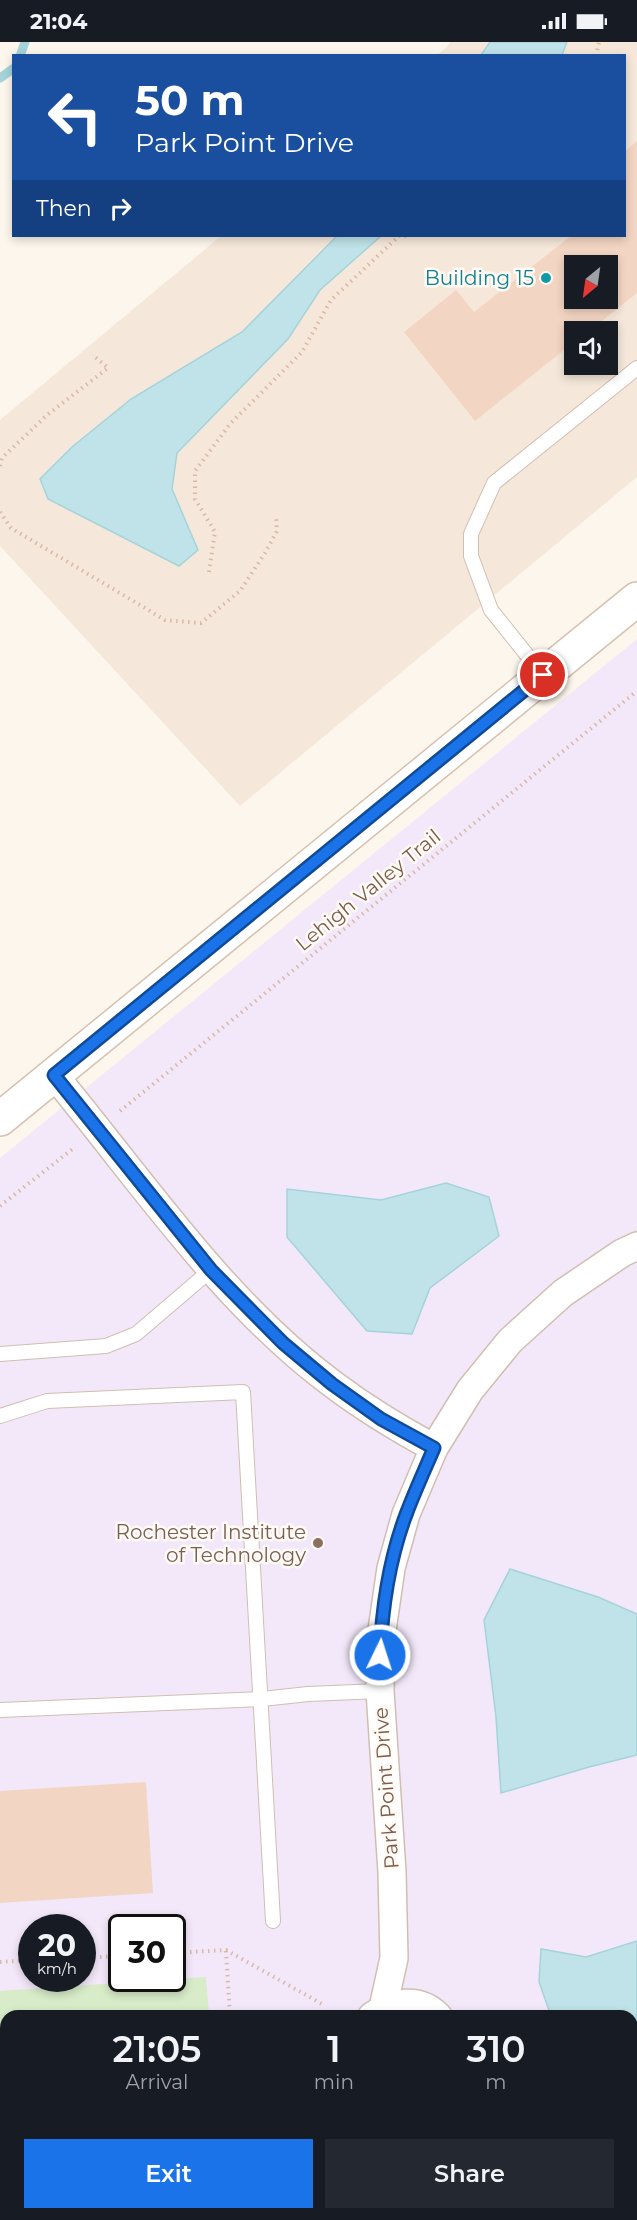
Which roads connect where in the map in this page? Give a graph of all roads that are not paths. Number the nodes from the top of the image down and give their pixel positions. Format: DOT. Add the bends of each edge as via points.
graph roads {
  1 [pos="637,368"];
  2 [pos="637,599"];
  3 [pos="543,675"];
  4 [pos="54,1075"];
  5 [pos="0,1119"];
  6 [pos="637,1246"];
  7 [pos="211,1270"];
  8 [pos="0,1354"];
  9 [pos="0,1416"];
  10 [pos="434,1448"];
  11 [pos="380,1690"];
  12 [pos="262,1699"];
  13 [pos="0,1710"];
  14 [pos="273,1921"];
  15 [pos="394,1958"];
  16 [pos="379,2010"];
  17 [pos="382,2010"];
  18 [pos="428,2010"];
  19 [pos="429,2010"];
  1 -- 3 [label="lane" via="494,483 471,534 471,556 491,610"];
  2 -- 3 [label="street"];
  3 -- 4 [label="street"];
  4 -- 5 [label="street"];
  4 -- 7 [label="street"];
  6 -- 10 [label="street, Park Point Drive" via="563,1293 510,1341 470,1390"];
  7 -- 8 [label="lane" via="136,1334 106,1346"];
  7 -- 10 [label="street" via="283,1343 332,1384 381,1419"];
  9 -- 12 [label="lane" via="46,1401 243,1392"];
  10 -- 11 [label="street, Park Point Drive" via="406,1514 391,1568 381,1637"];
  11 -- 12 [label="lane"];
  11 -- 15 [label="street, Park Point Drive"];
  12 -- 13 [label="lane"];
  12 -- 14 [label="lane"];
  15 -- 16 [label="street, Park Point Drive"];
  15 -- 19 [label="street, Park Point Drive"];
  17 -- 18 [label="street, Park Point Drive" via="408,2002"];
}
